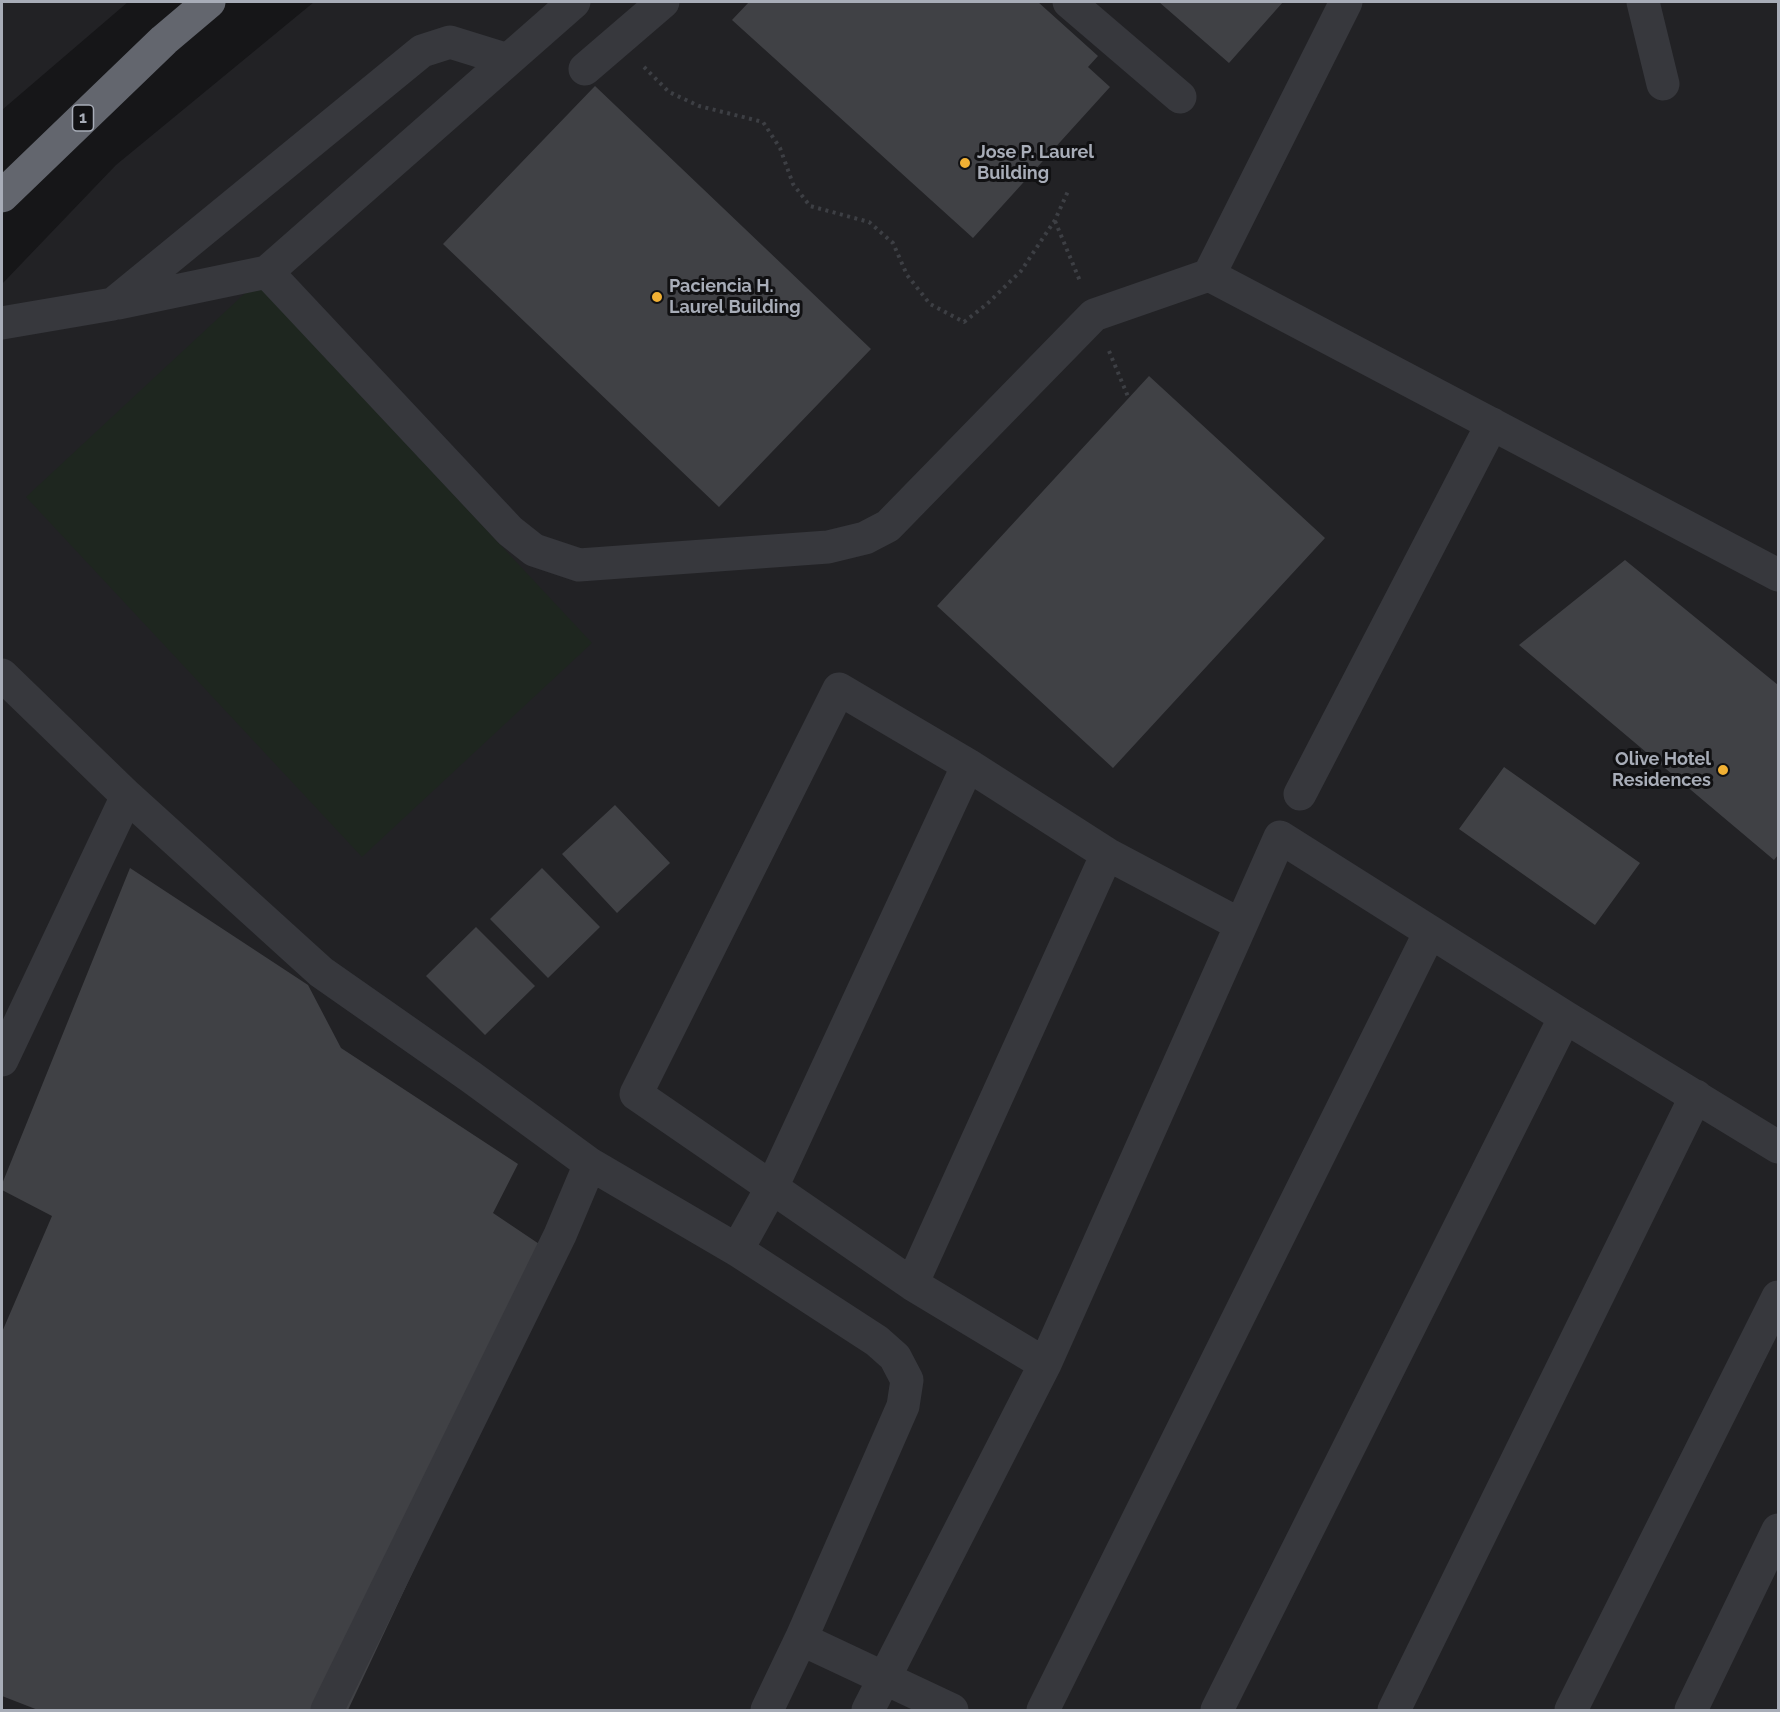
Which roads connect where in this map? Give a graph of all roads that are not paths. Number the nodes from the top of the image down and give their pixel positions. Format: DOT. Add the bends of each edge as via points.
graph roads {
  1 [pos="209,2"];
  2 [pos="574,2"];
  3 [pos="663,2"];
  4 [pos="1069,2"];
  5 [pos="1346,2"];
  6 [pos="1643,2"];
  7 [pos="508,60"];
  8 [pos="585,69"];
  9 [pos="1663,84"];
  10 [pos="1179,97"];
  11 [pos="6,185"];
  12 [pos="267,272"];
  13 [pos="1209,274"];
  14 [pos="113,304"];
  15 [pos="2,322"];
  16 [pos="1492,424"];
  17 [pos="1779,575"];
  18 [pos="2,675"];
  19 [pos="968,765"];
  20 [pos="1300,795"];
  21 [pos="127,796"];
  22 [pos="1107,854"];
  23 [pos="1241,925"];
  24 [pos="1430,932"];
  25 [pos="1565,1017"];
  26 [pos="2,1060"];
  27 [pos="1696,1096"];
  28 [pos="1779,1147"];
  29 [pos="590,1164"];
  30 [pos="772,1188"];
  31 [pos="737,1250"];
  32 [pos="912,1284"];
  33 [pos="1779,1297"];
  34 [pos="1045,1364"];
  35 [pos="1779,1530"];
  36 [pos="801,1639"];
  37 [pos="884,1678"];
  38 [pos="327,1710"];
  39 [pos="767,1710"];
  40 [pos="868,1710"];
  41 [pos="952,1710"];
  42 [pos="1043,1710"];
  43 [pos="1217,1710"];
  44 [pos="1394,1710"];
  45 [pos="1571,1710"];
  46 [pos="1691,1710"];
  1 -- 11 [label="highway, 1"];
  2 -- 7 [label="lane"];
  3 -- 8 [label="lane"];
  4 -- 10 [label="lane"];
  5 -- 13 [label="lane"];
  6 -- 9 [label="lane"];
  7 -- 12 [label="lane"];
  7 -- 14 [label="lane" via="450,42 422,51"];
  12 -- 13 [label="lane" via="510,531 534,550 579,565 828,547 865,538 888,526 1094,315"];
  12 -- 14 [label="lane"];
  13 -- 16 [label="lane"];
  14 -- 15 [label="lane"];
  16 -- 17 [label="lane"];
  16 -- 20 [label="lane"];
  18 -- 21 [label="lane"];
  19 -- 22 [label="lane"];
  19 -- 30 [label="lane"];
  19 -- 30 [label="lane" via="839,689 636,1094"];
  21 -- 26 [label="lane"];
  21 -- 29 [label="lane" via="321,972"];
  22 -- 23 [label="lane"];
  22 -- 32 [label="lane"];
  23 -- 24 [label="lane" via="1280,837"];
  23 -- 34 [label="lane"];
  24 -- 25 [label="lane"];
  24 -- 42 [label="lane"];
  25 -- 27 [label="lane"];
  25 -- 43 [label="lane"];
  27 -- 28 [label="lane"];
  27 -- 44 [label="lane"];
  29 -- 31 [label="lane"];
  29 -- 38 [label="lane"];
  30 -- 31 [label="lane"];
  30 -- 32 [label="lane"];
  31 -- 36 [label="lane" via="877,1341 895,1358 907,1380 903,1406"];
  32 -- 34 [label="lane"];
  33 -- 45 [label="lane"];
  34 -- 37 [label="lane"];
  35 -- 46 [label="lane"];
  36 -- 37 [label="lane"];
  36 -- 39 [label="lane"];
  37 -- 40 [label="lane"];
  37 -- 41 [label="lane"];
}
